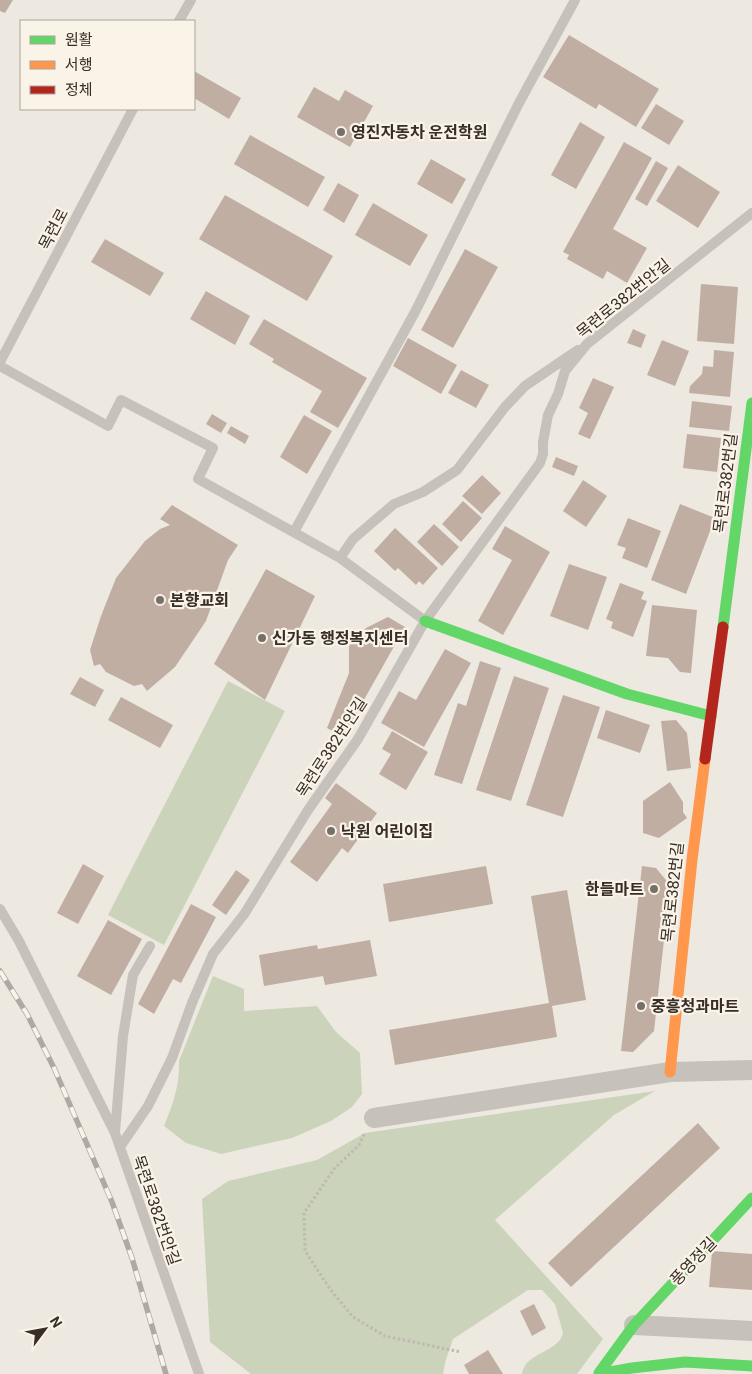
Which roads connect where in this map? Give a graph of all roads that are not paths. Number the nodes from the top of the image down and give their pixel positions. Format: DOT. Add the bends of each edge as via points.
graph roads {
  1 [pos="191,0"];
  2 [pos="575,0"];
  3 [pos="181,20"];
  4 [pos="132,110"];
  5 [pos="752,213"];
  6 [pos="587,344"];
  7 [pos="0,364"];
  8 [pos="752,403"];
  9 [pos="747,479"];
  10 [pos="294,532"];
  11 [pos="340,558"];
  12 [pos="425,621"];
  13 [pos="711,716"];
  14 [pos="0,909"];
  15 [pos="150,946"];
  16 [pos="752,1070"];
  17 [pos="670,1072"];
  18 [pos="374,1118"];
  19 [pos="115,1134"];
  20 [pos="120,1147"];
  21 [pos="752,1198"];
  22 [pos="634,1325"];
  23 [pos="752,1331"];
  24 [pos="752,1366"];
  25 [pos="599,1373"];
  26 [pos="199,1374"];
  1 -- 3 [label="lane"];
  2 -- 10 [label="lane" via="415,312"];
  4 -- 7 [label="lane, 목련로"];
  5 -- 6 [label="lane, 목련로382번안길"];
  6 -- 11 [label="lane" via="525,386 457,470 423,492 394,504 354,539"];
  6 -- 12 [label="lane, 목련로382번안길" via="565,371 548,415 540,463"];
  7 -- 10 [label="lane" via="108,426 121,400 213,448 198,479"];
  8 -- 9 [label="street, 목련로382번길"];
  9 -- 13 [label="street, 목련로382번길"];
  10 -- 11 [label="lane"];
  11 -- 12 [label="lane"];
  12 -- 13 [label="street" via="627,694"];
  12 -- 20 [label="lane, 목련로382번안길" via="358,739 214,954 172,1058 148,1106"];
  13 -- 17 [label="street, 목련로382번길"];
  14 -- 19 [label="lane"];
  15 -- 19 [label="lane" via="133,975 123,1036"];
  16 -- 17 [label="street"];
  17 -- 18 [label="street"];
  19 -- 20 [label="lane"];
  20 -- 26 [label="lane, 목련로382번안길"];
  21 -- 22 [label="street, 풍영정길"];
  22 -- 23 [label="street"];
  22 -- 25 [label="street, 풍영정길"];
  24 -- 25 [label="street, 풍영정길" via="685,1362"];
}
